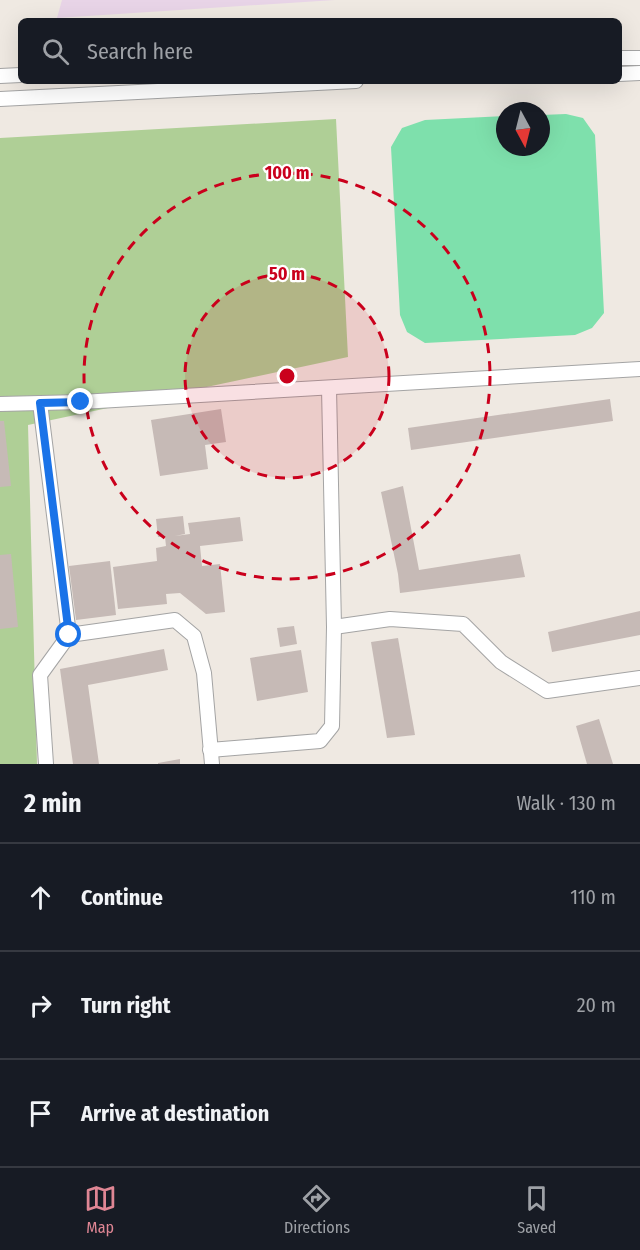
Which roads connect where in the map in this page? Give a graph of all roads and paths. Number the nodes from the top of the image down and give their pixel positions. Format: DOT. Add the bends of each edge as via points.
graph roads {
  1 [pos="622,58"];
  2 [pos="640,58"];
  3 [pos="622,74"];
  4 [pos="640,74"];
  5 [pos="18,75"];
  6 [pos="0,76"];
  7 [pos="297,84"];
  8 [pos="0,99"];
  9 [pos="640,369"];
  10 [pos="329,388"];
  11 [pos="40,403"];
  12 [pos="0,404"];
  13 [pos="334,627"];
  14 [pos="69,635"];
  15 [pos="640,678"];
  16 [pos="211,757"];
  17 [pos="46,764"];
  1 -- 2 [label="street"];
  3 -- 4 [label="street"];
  5 -- 6 [label="street"];
  7 -- 8 [label="street"];
  9 -- 10 [label="street"];
  10 -- 11 [label="street"];
  10 -- 13 [label="street"];
  11 -- 12 [label="street"];
  11 -- 14 [label="street"];
  13 -- 15 [label="street" via="390,619 463,624 501,662 547,691"];
  13 -- 16 [label="street" via="332,726 320,741"];
  14 -- 16 [label="street" via="175,620 194,636 204,673"];
  14 -- 17 [label="street" via="40,675"];
}
